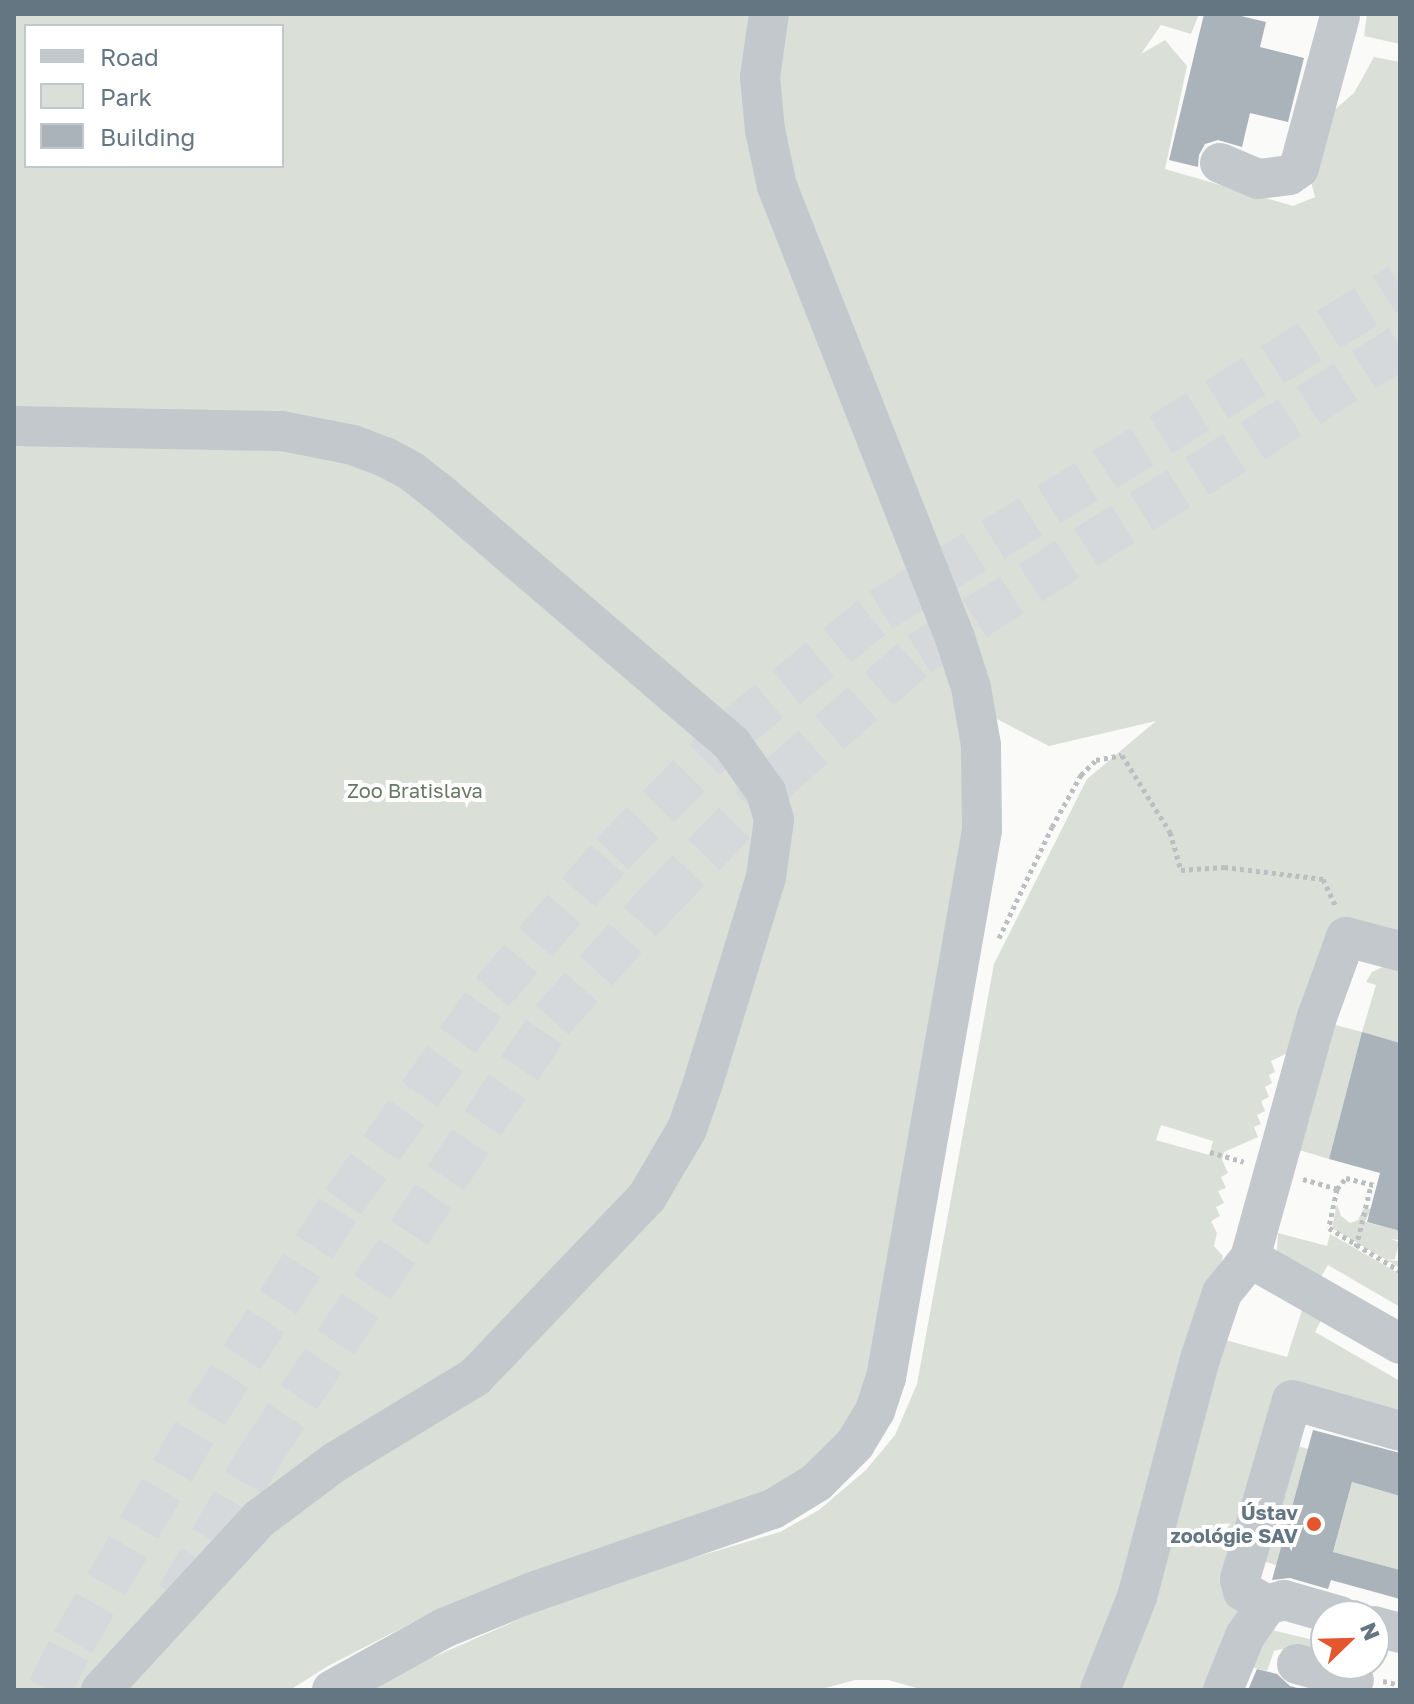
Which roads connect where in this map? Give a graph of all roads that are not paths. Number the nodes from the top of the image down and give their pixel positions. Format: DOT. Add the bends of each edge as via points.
graph roads {
  1 [pos="769,14"];
  2 [pos="1338,15"];
  3 [pos="1220,163"];
  4 [pos="14,426"];
  5 [pos="1400,951"];
  6 [pos="1250,1258"];
  7 [pos="1400,1344"];
  8 [pos="1400,1431"];
  9 [pos="1267,1605"];
  10 [pos="1310,1607"];
  11 [pos="1297,1664"];
  12 [pos="1310,1667"];
  13 [pos="101,1690"];
  14 [pos="332,1690"];
  15 [pos="1100,1690"];
  16 [pos="1223,1690"];
  1 -- 14 [label="street" via="760,77 777,186 955,638 981,745 982,830 886,1378 875,1411 855,1444 817,1482 773,1509 444,1628"];
  2 -- 3 [label="street" via="1299,168 1289,175 1258,179"];
  4 -- 13 [label="street" via="282,431 353,445 398,464 437,491 732,744 766,792 774,820 766,877 703,1083 687,1129 647,1197 475,1377 335,1462 259,1519"];
  5 -- 6 [label="street" via="1346,937 1317,1017"];
  6 -- 7 [label="street"];
  6 -- 15 [label="street" via="1222,1293 1137,1597"];
  8 -- 9 [label="street" via="1292,1400 1240,1579 1243,1591"];
  9 -- 10 [label="street" via="1284,1600"];
  9 -- 16 [label="street" via="1245,1636"];
  11 -- 12 [label="street"];
}
